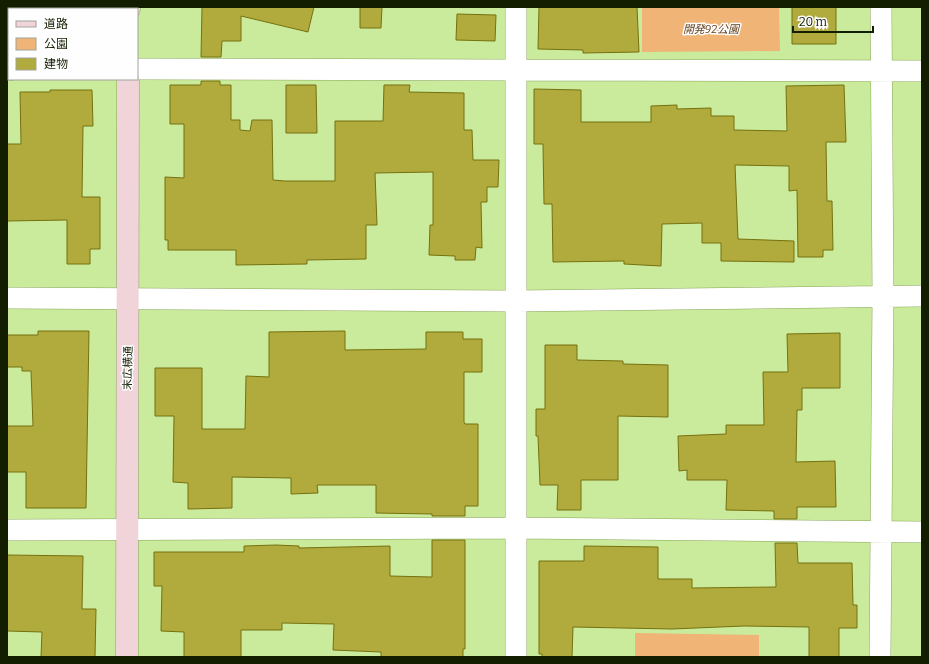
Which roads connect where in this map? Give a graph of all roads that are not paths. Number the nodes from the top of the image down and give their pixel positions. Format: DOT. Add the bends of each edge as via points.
graph roads {
  1 [pos="516,7"];
  2 [pos="881,7"];
  3 [pos="138,69"];
  4 [pos="516,71"];
  5 [pos="880,71"];
  6 [pos="922,71"];
  7 [pos="128,80"];
  8 [pos="882,296"];
  9 [pos="922,296"];
  10 [pos="7,298"];
  11 [pos="128,298"];
  12 [pos="516,301"];
  13 [pos="516,528"];
  14 [pos="7,530"];
  15 [pos="126,531"];
  16 [pos="881,531"];
  17 [pos="922,532"];
  18 [pos="127,657"];
  19 [pos="516,657"];
  20 [pos="880,657"];
  1 -- 4 [label="street"];
  2 -- 5 [label="street"];
  3 -- 4 [label="street"];
  4 -- 5 [label="street"];
  4 -- 12 [label="street"];
  5 -- 6 [label="street"];
  5 -- 8 [label="street"];
  7 -- 11 [label="street, 末広横通"];
  8 -- 9 [label="street"];
  8 -- 12 [label="street"];
  8 -- 16 [label="street"];
  10 -- 11 [label="street"];
  11 -- 12 [label="street"];
  11 -- 15 [label="street, 末広横通"];
  12 -- 13 [label="street"];
  13 -- 15 [label="street"];
  13 -- 16 [label="street"];
  13 -- 19 [label="street"];
  14 -- 15 [label="street"];
  15 -- 18 [label="street, 末広横通"];
  16 -- 17 [label="street"];
  16 -- 20 [label="street"];
}
